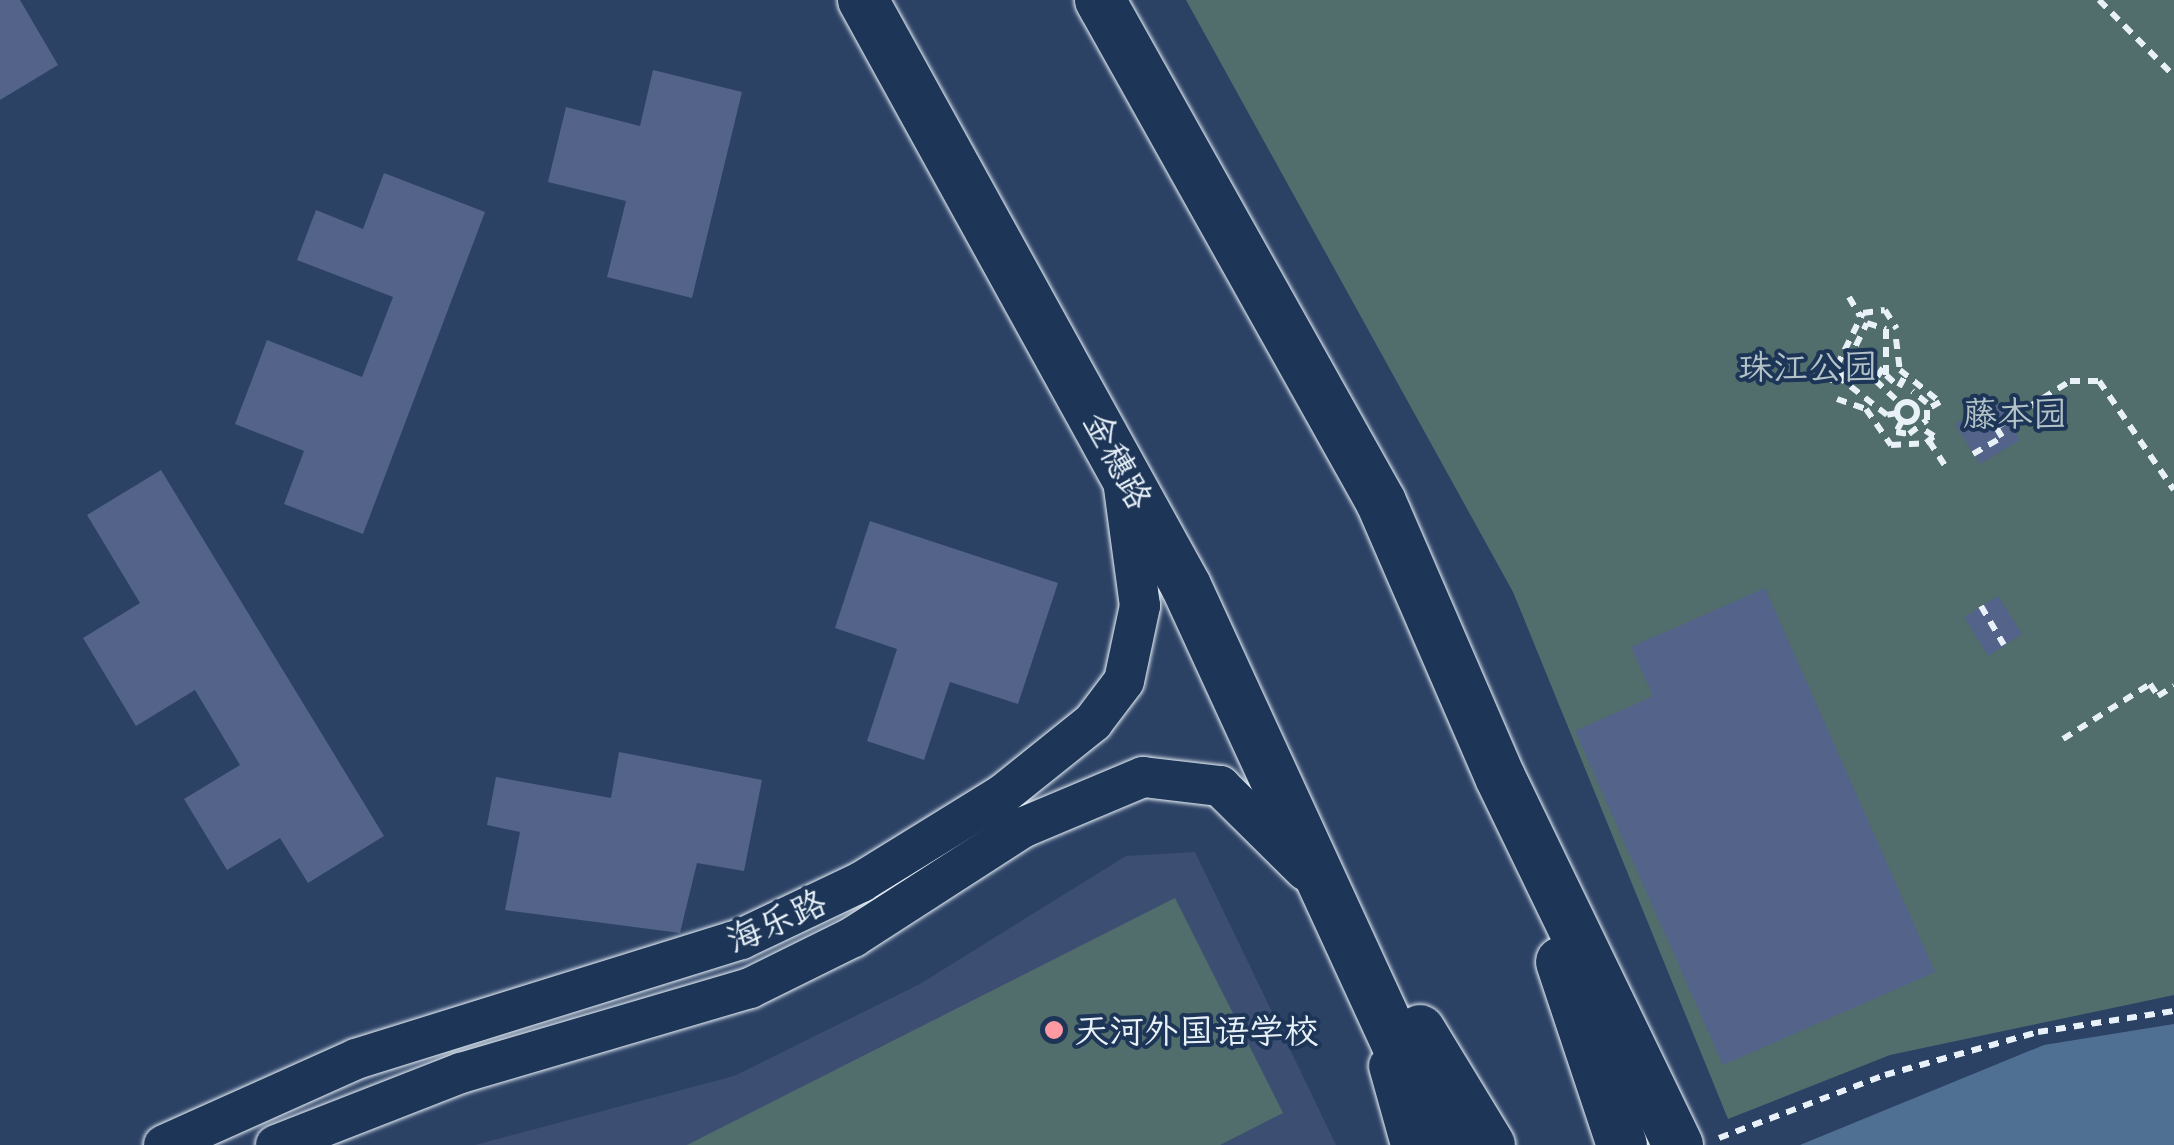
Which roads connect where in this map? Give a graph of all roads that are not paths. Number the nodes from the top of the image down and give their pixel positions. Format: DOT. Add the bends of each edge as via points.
graph roads {
  1 [pos="863,0"];
  2 [pos="1100,0"];
  3 [pos="1119,459"];
  4 [pos="1500,777"];
  5 [pos="1352,931"];
  6 [pos="1695,1142"];
  7 [pos="164,1145"];
  8 [pos="276,1145"];
  9 [pos="1411,1145"];
  10 [pos="1444,1145"];
  11 [pos="1490,1145"];
  12 [pos="1622,1145"];
  1 -- 3 [label="main road, 金穗路"];
  2 -- 4 [label="main road" via="1381,502"];
  3 -- 5 [label="main road, 金穗路"];
  3 -- 7 [label="street, 海乐路" via="1140,606 1137,646 1093,722 1002,796 860,882 740,938 356,1059"];
  4 -- 6 [label="main road"];
  4 -- 12 [label="main road"];
  5 -- 8 [label="street, 海乐路" via="1289,850 1220,786 1143,776 1024,827 765,982 461,1073"];
  5 -- 9 [label="street"];
  5 -- 10 [label="main road"];
  5 -- 11 [label="main road"];
}
